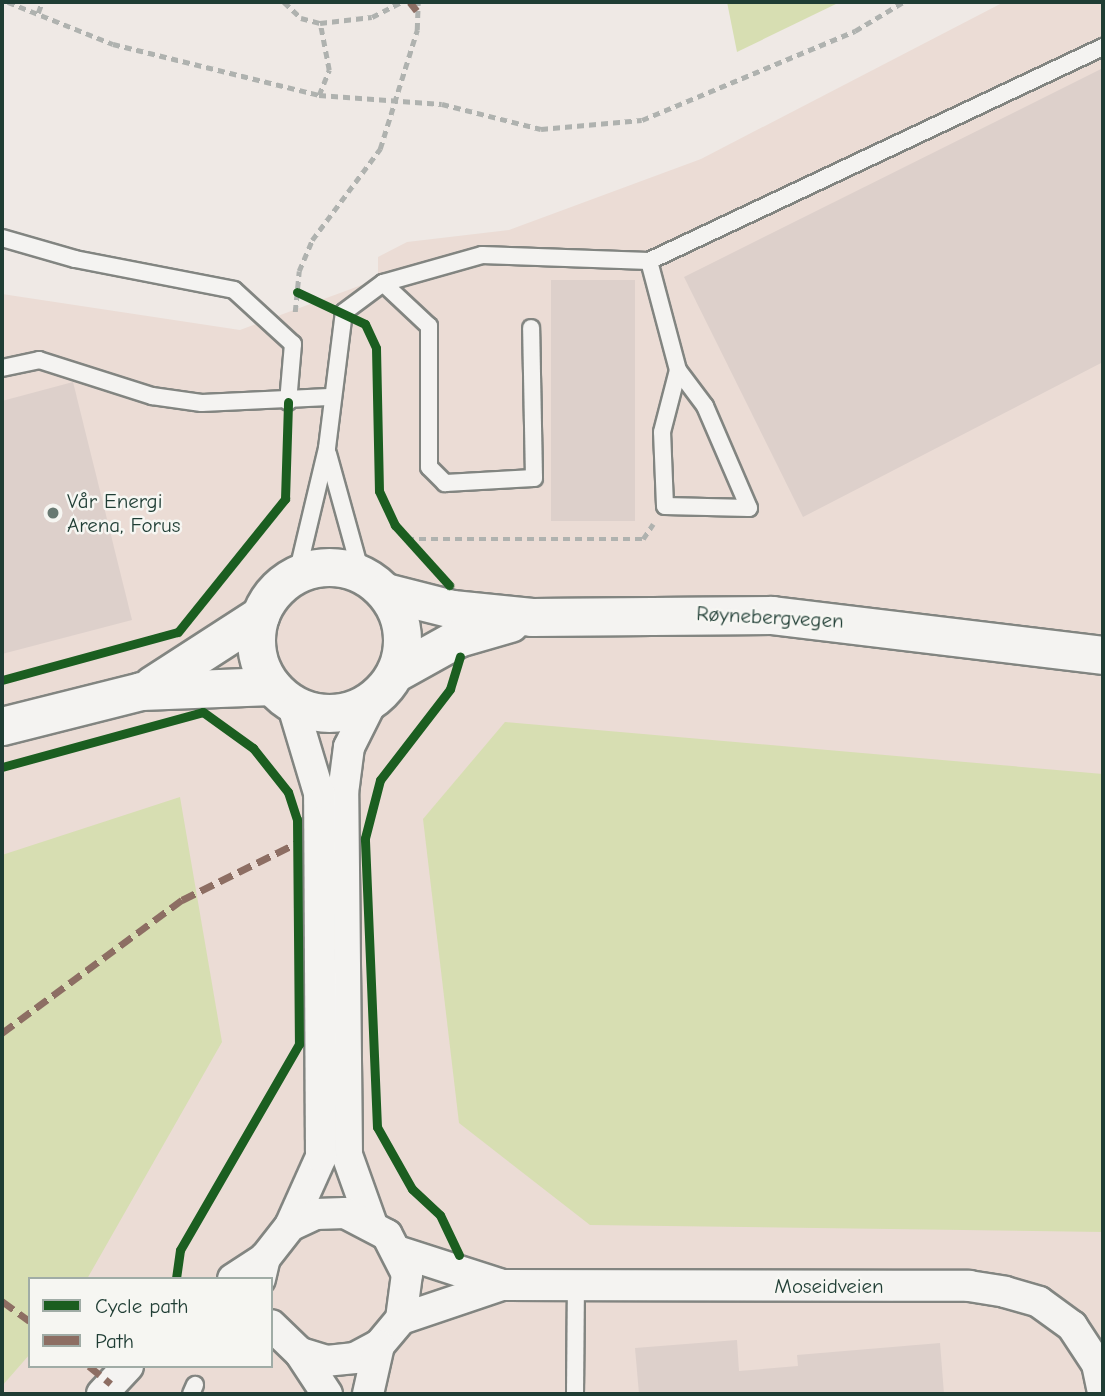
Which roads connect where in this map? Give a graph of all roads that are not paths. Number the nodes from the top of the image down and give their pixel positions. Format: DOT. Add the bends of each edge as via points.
graph roads {
  1 [pos="1103,47"];
  2 [pos="2,238"];
  3 [pos="649,261"];
  4 [pos="383,283"];
  5 [pos="531,328"];
  6 [pos="2,368"];
  7 [pos="678,370"];
  8 [pos="329,397"];
  9 [pos="288,402"];
  10 [pos="327,448"];
  11 [pos="297,574"];
  12 [pos="373,582"];
  13 [pos="260,615"];
  14 [pos="531,617"];
  15 [pos="1008,641"];
  16 [pos="1103,654"];
  17 [pos="1103,669"];
  18 [pos="384,686"];
  19 [pos="141,691"];
  20 [pos="282,695"];
  21 [pos="2,726"];
  22 [pos="371,1222"];
  23 [pos="290,1226"];
  24 [pos="400,1252"];
  25 [pos="263,1269"];
  26 [pos="239,1277"];
  27 [pos="502,1285"];
  28 [pos="576,1288"];
  29 [pos="401,1319"];
  30 [pos="280,1337"];
  31 [pos="379,1345"];
  32 [pos="128,1368"];
  33 [pos="1103,1393"];
  34 [pos="102,1394"];
  35 [pos="327,1394"];
  36 [pos="368,1394"];
  37 [pos="575,1394"];
  1 -- 3 [label="lane"];
  2 -- 9 [label="lane" via="75,259 234,290 293,344"];
  3 -- 4 [label="lane" via="482,255"];
  3 -- 7 [label="lane"];
  4 -- 5 [label="lane" via="429,326 429,467 445,483 534,478"];
  4 -- 8 [label="lane" via="344,312"];
  6 -- 9 [label="lane" via="39,360 152,396"];
  7 -- 7 [label="lane" via="662,432 665,506 749,508 705,406"];
  8 -- 9 [label="lane"];
  8 -- 10 [label="lane"];
  10 -- 11 [label="lane"];
  10 -- 12 [label="lane"];
  11 -- 12 [label="street, Røynebergvegen" via="318,567"];
  11 -- 13 [label="street, Røynebergvegen" via="275,591"];
  12 -- 14 [label="street, Røynebergvegen" via="452,609"];
  12 -- 18 [label="street" via="402,631"];
  13 -- 19 [label="street, Røynebergvegen"];
  13 -- 20 [label="street" via="257,652"];
  14 -- 15 [label="street, Røynebergvegen" via="772,615"];
  14 -- 18 [label="street, Røynebergvegen" via="458,638"];
  15 -- 16 [label="street, Røynebergvegen"];
  15 -- 17 [label="street, Røynebergvegen"];
  18 -- 20 [label="street, Røynebergvegen" via="333,713"];
  18 -- 22 [label="street" via="349,747 342,793 347,1155"];
  19 -- 20 [label="street, Røynebergvegen"];
  19 -- 21 [label="street, Røynebergvegen"];
  20 -- 23 [label="street" via="319,793 321,1157"];
  22 -- 23 [label="street" via="326,1214"];
  22 -- 24 [label="street"];
  23 -- 25 [label="street"];
  24 -- 27 [label="street"];
  24 -- 29 [label="street" via="407,1274"];
  25 -- 26 [label="street"];
  27 -- 28 [label="street, Moseidveien"];
  27 -- 29 [label="street"];
  28 -- 33 [label="street, Moseidveien" via="969,1286 1005,1292 1039,1302 1072,1326 1097,1364"];
  28 -- 37 [label="lane"];
  29 -- 31 [label="street"];
  30 -- 31 [label="street" via="345,1359"];
  30 -- 35 [label="street"];
  31 -- 36 [label="street"];
  32 -- 34 [label="street"];
}
